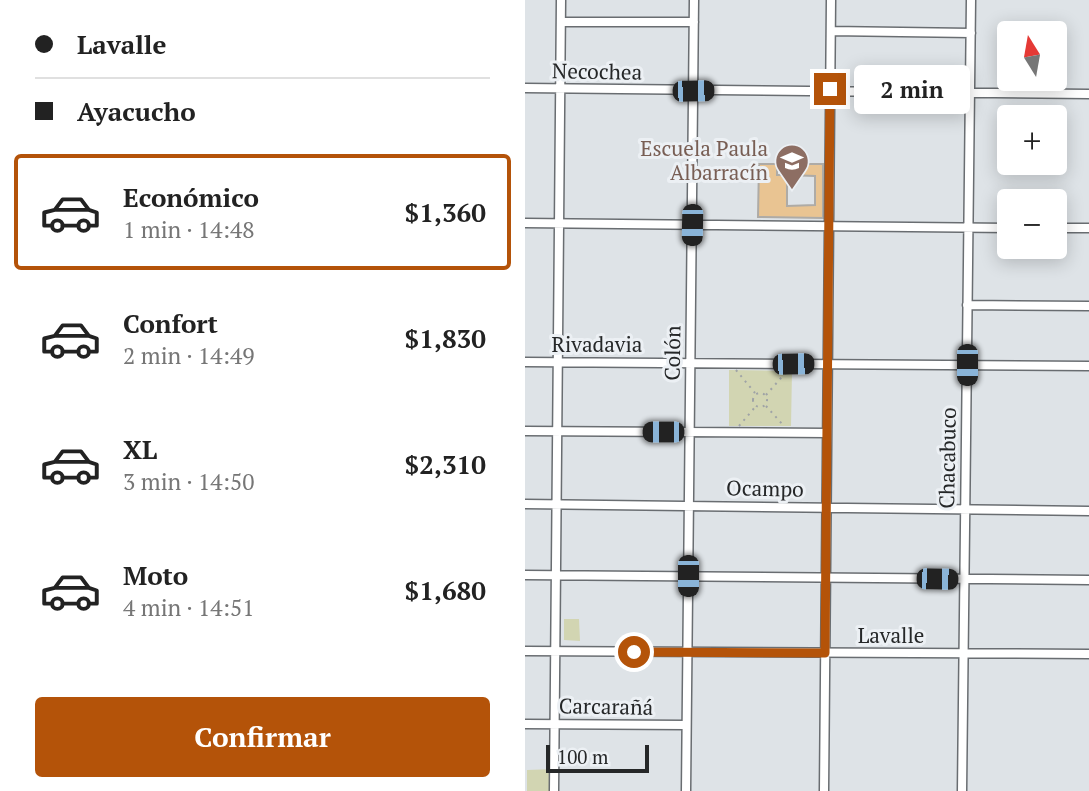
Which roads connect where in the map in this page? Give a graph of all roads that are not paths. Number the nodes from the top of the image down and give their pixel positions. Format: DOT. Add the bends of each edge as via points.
graph roads {
  1 [pos="561,0"];
  2 [pos="694,0"];
  3 [pos="831,0"];
  4 [pos="971,0"];
  5 [pos="561,22"];
  6 [pos="694,22"];
  7 [pos="831,31"];
  8 [pos="971,33"];
  9 [pos="525,88"];
  10 [pos="560,89"];
  11 [pos="830,89"];
  12 [pos="693,91"];
  13 [pos="970,92"];
  14 [pos="1089,94"];
  15 [pos="525,223"];
  16 [pos="559,223"];
  17 [pos="692,225"];
  18 [pos="829,226"];
  19 [pos="968,227"];
  20 [pos="997,228"];
  21 [pos="1067,228"];
  22 [pos="1089,228"];
  23 [pos="968,305"];
  24 [pos="1089,306"];
  25 [pos="525,362"];
  26 [pos="558,362"];
  27 [pos="690,363"];
  28 [pos="828,364"];
  29 [pos="967,365"];
  30 [pos="1089,366"];
  31 [pos="525,431"];
  32 [pos="557,431"];
  33 [pos="690,433"];
  34 [pos="827,433"];
  35 [pos="525,504"];
  36 [pos="557,504"];
  37 [pos="689,506"];
  38 [pos="827,508"];
  39 [pos="965,509"];
  40 [pos="1089,511"];
  41 [pos="525,575"];
  42 [pos="556,575"];
  43 [pos="688,576"];
  44 [pos="826,578"];
  45 [pos="964,579"];
  46 [pos="1089,580"];
  47 [pos="525,650"];
  48 [pos="555,651"];
  49 [pos="687,652"];
  50 [pos="825,653"];
  51 [pos="963,654"];
  52 [pos="1089,654"];
  53 [pos="525,724"];
  54 [pos="555,724"];
  55 [pos="686,725"];
  56 [pos="554,791"];
  57 [pos="686,791"];
  58 [pos="824,791"];
  59 [pos="962,791"];
  1 -- 5 [label="street"];
  2 -- 6 [label="street, Colón"];
  3 -- 7 [label="street"];
  4 -- 8 [label="street, Chacabuco"];
  5 -- 6 [label="street"];
  5 -- 10 [label="street"];
  6 -- 12 [label="street, Colón"];
  7 -- 8 [label="street"];
  7 -- 11 [label="street"];
  8 -- 13 [label="street, Chacabuco"];
  9 -- 10 [label="street, Necochea"];
  10 -- 12 [label="street, Necochea"];
  10 -- 16 [label="street"];
  11 -- 12 [label="street, Necochea"];
  11 -- 13 [label="street, Necochea"];
  11 -- 18 [label="street"];
  12 -- 17 [label="street, Colón"];
  13 -- 14 [label="street, Necochea"];
  13 -- 19 [label="street, Chacabuco"];
  15 -- 16 [label="street"];
  16 -- 17 [label="street"];
  16 -- 26 [label="street"];
  17 -- 18 [label="street"];
  17 -- 27 [label="street, Colón"];
  18 -- 19 [label="street"];
  18 -- 28 [label="street"];
  19 -- 20 [label="street"];
  19 -- 23 [label="street, Chacabuco"];
  21 -- 22 [label="street"];
  23 -- 24 [label="street"];
  23 -- 29 [label="street, Chacabuco"];
  25 -- 26 [label="street, Rivadavia"];
  26 -- 27 [label="street, Rivadavia"];
  26 -- 32 [label="street"];
  27 -- 28 [label="street, Rivadavia"];
  27 -- 33 [label="street, Colón"];
  28 -- 29 [label="street, Rivadavia"];
  28 -- 34 [label="street"];
  29 -- 30 [label="street, Rivadavia"];
  29 -- 39 [label="street, Chacabuco"];
  31 -- 32 [label="street"];
  32 -- 33 [label="street"];
  32 -- 36 [label="street"];
  33 -- 34 [label="street"];
  33 -- 37 [label="street, Colón"];
  34 -- 38 [label="street"];
  35 -- 36 [label="street, Ocampo"];
  36 -- 37 [label="street, Ocampo"];
  36 -- 42 [label="street"];
  37 -- 38 [label="street, Ocampo"];
  37 -- 43 [label="street, Colón"];
  38 -- 39 [label="street, Ocampo"];
  38 -- 44 [label="street"];
  39 -- 40 [label="street, Ocampo"];
  39 -- 45 [label="street, Chacabuco"];
  41 -- 42 [label="street"];
  42 -- 43 [label="street"];
  42 -- 48 [label="street"];
  43 -- 44 [label="street"];
  43 -- 49 [label="street, Colón"];
  44 -- 45 [label="street"];
  44 -- 50 [label="street"];
  45 -- 46 [label="street"];
  45 -- 51 [label="street, Chacabuco"];
  47 -- 48 [label="street, Lavalle"];
  48 -- 49 [label="street, Lavalle"];
  48 -- 54 [label="street"];
  49 -- 50 [label="street, Lavalle"];
  49 -- 55 [label="street, Colón"];
  50 -- 51 [label="street, Lavalle"];
  50 -- 58 [label="street"];
  51 -- 52 [label="street, Lavalle"];
  51 -- 59 [label="street, Chacabuco"];
  53 -- 54 [label="street, Carcarañá"];
  54 -- 55 [label="street, Carcarañá"];
  54 -- 56 [label="street"];
  55 -- 57 [label="street, Colón"];
}
